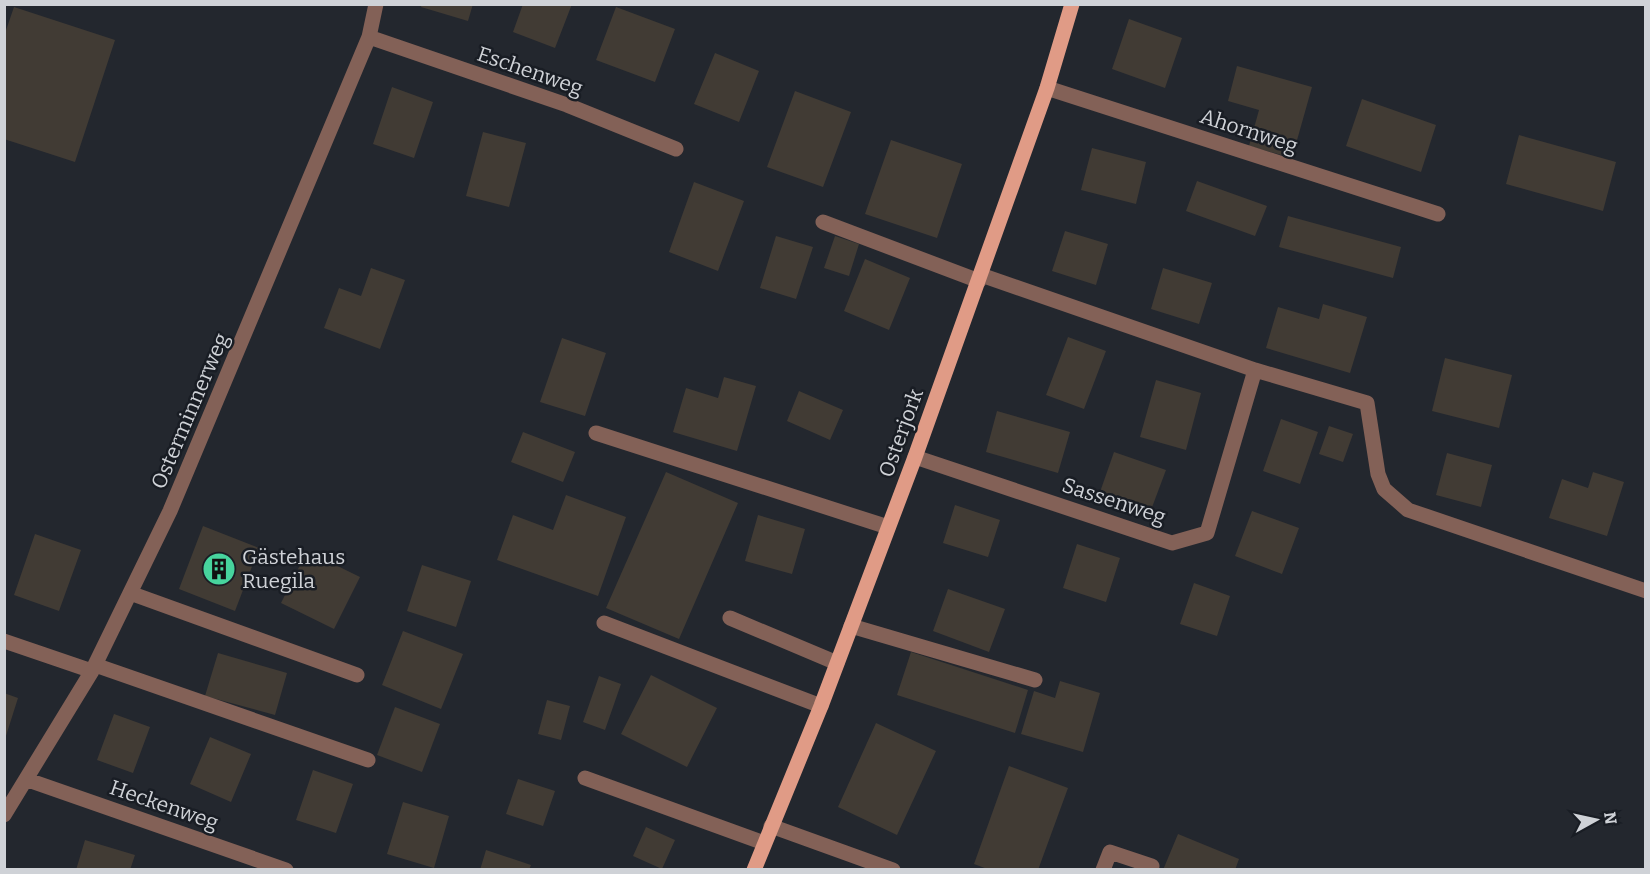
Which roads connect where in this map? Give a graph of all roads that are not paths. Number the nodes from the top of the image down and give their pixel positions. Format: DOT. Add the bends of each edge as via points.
graph roads {
  1 [pos="376,4"];
  2 [pos="1072,4"];
  3 [pos="369,37"];
  4 [pos="1047,88"];
  5 [pos="676,149"];
  6 [pos="1438,214"];
  7 [pos="823,222"];
  8 [pos="980,278"];
  9 [pos="1255,370"];
  10 [pos="596,434"];
  11 [pos="915,457"];
  12 [pos="888,527"];
  13 [pos="1646,591"];
  14 [pos="130,593"];
  15 [pos="730,618"];
  16 [pos="604,623"];
  17 [pos="851,626"];
  18 [pos="4,641"];
  19 [pos="837,663"];
  20 [pos="93,668"];
  21 [pos="357,675"];
  22 [pos="1035,680"];
  23 [pos="821,706"];
  24 [pos="368,760"];
  25 [pos="585,778"];
  26 [pos="28,780"];
  27 [pos="4,815"];
  28 [pos="771,826"];
  29 [pos="764,843"];
  30 [pos="1152,866"];
  31 [pos="286,870"];
  32 [pos="754,870"];
  33 [pos="892,870"];
  34 [pos="1103,870"];
  1 -- 3 [label="street, Osterminnerweg"];
  2 -- 4 [label="main road, Osterjork"];
  3 -- 5 [label="street, Eschenweg" via="567,105"];
  3 -- 14 [label="street, Osterminnerweg" via="170,511"];
  4 -- 6 [label="street, Ahornweg"];
  4 -- 8 [label="main road, Osterjork"];
  7 -- 8 [label="street"];
  8 -- 9 [label="street"];
  8 -- 11 [label="main road, Osterjork"];
  9 -- 11 [label="street, Sassenweg" via="1208,533 1172,543"];
  9 -- 13 [label="street" via="1367,403 1378,474 1384,489 1408,510"];
  10 -- 12 [label="street"];
  11 -- 12 [label="main road, Osterjork"];
  12 -- 17 [label="main road, Osterjork"];
  14 -- 20 [label="street, Osterminnerweg"];
  14 -- 21 [label="street"];
  15 -- 19 [label="street"];
  16 -- 23 [label="street"];
  17 -- 19 [label="main road, Osterjork"];
  17 -- 22 [label="street"];
  18 -- 20 [label="street"];
  19 -- 23 [label="main road, Osterjork"];
  20 -- 24 [label="street"];
  20 -- 26 [label="street, Osterminnerweg"];
  23 -- 28 [label="main road, Osterjork"];
  25 -- 29 [label="street"];
  26 -- 27 [label="street, Osterminnerweg"];
  26 -- 31 [label="street, Heckenweg"];
  28 -- 29 [label="main road, Osterjork"];
  28 -- 33 [label="street"];
  29 -- 32 [label="main road, Osterjork"];
  30 -- 34 [label="street" via="1110,852"];
}
